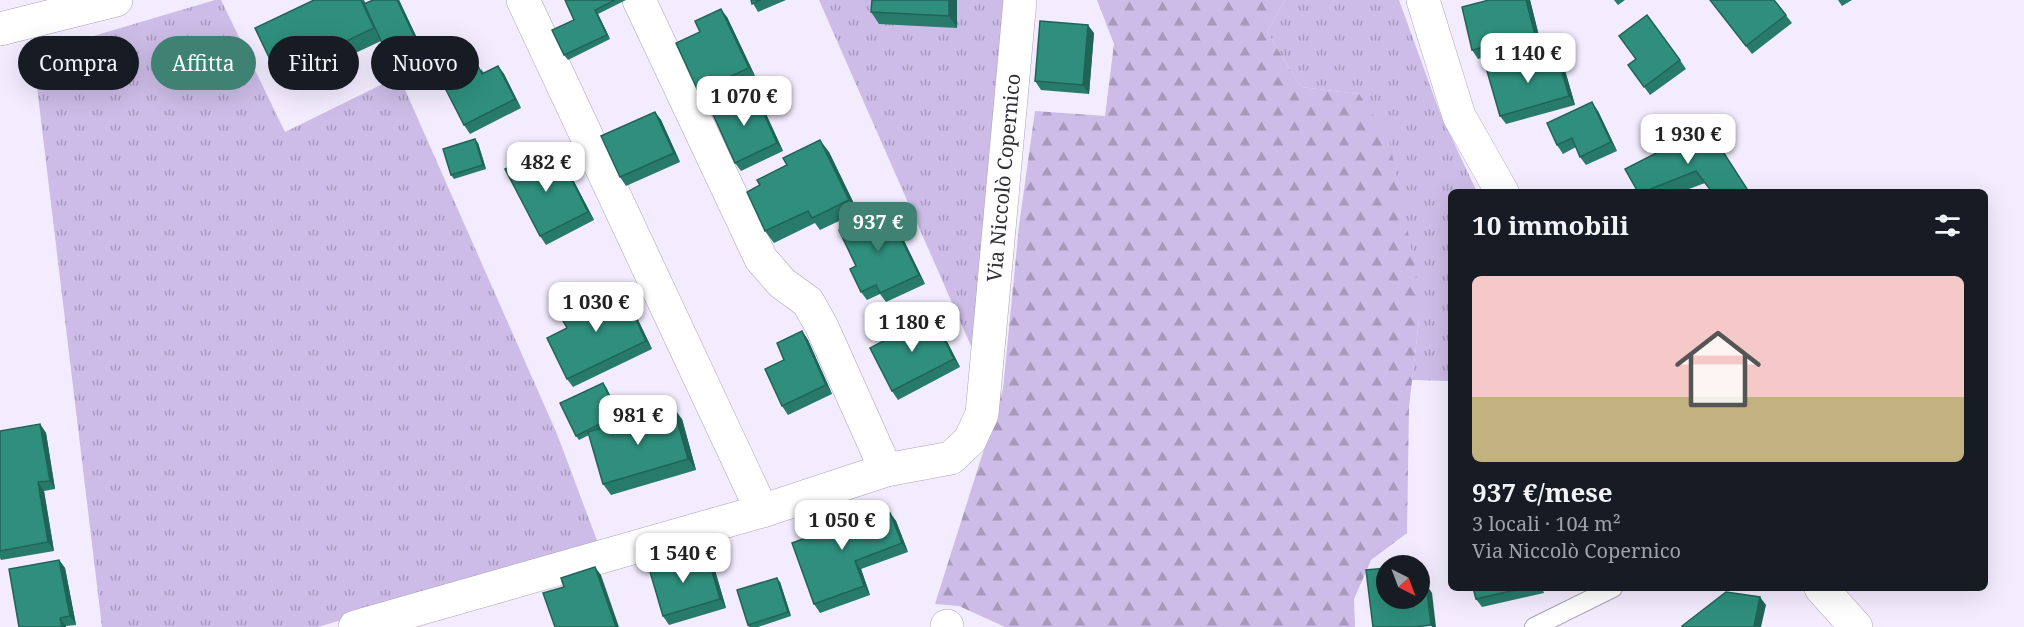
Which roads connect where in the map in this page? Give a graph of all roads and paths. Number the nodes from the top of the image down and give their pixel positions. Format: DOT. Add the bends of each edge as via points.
graph roads {
  1 [pos="116,0"];
  2 [pos="523,0"];
  3 [pos="639,0"];
  4 [pos="1020,0"];
  5 [pos="1423,0"];
  6 [pos="7,18"];
  7 [pos="1500,189"];
  8 [pos="886,470"];
  9 [pos="762,510"];
  10 [pos="1607,591"];
  11 [pos="1824,591"];
  12 [pos="355,627"];
  13 [pos="1534,627"];
  14 [pos="1856,627"];
  1 -- 6 [label="street" via="77,11"];
  2 -- 9 [label="street"];
  3 -- 8 [label="street" via="761,258 782,283 808,302"];
  4 -- 8 [label="street, Via Niccolò Copernico" via="982,414 970,440 951,458"];
  5 -- 7 [label="street" via="1459,116"];
  8 -- 9 [label="street, Via Niccolò Copernico"];
  9 -- 12 [label="street, Via Niccolò Copernico"];
  10 -- 13 [label="lane"];
  11 -- 14 [label="street"];
}
